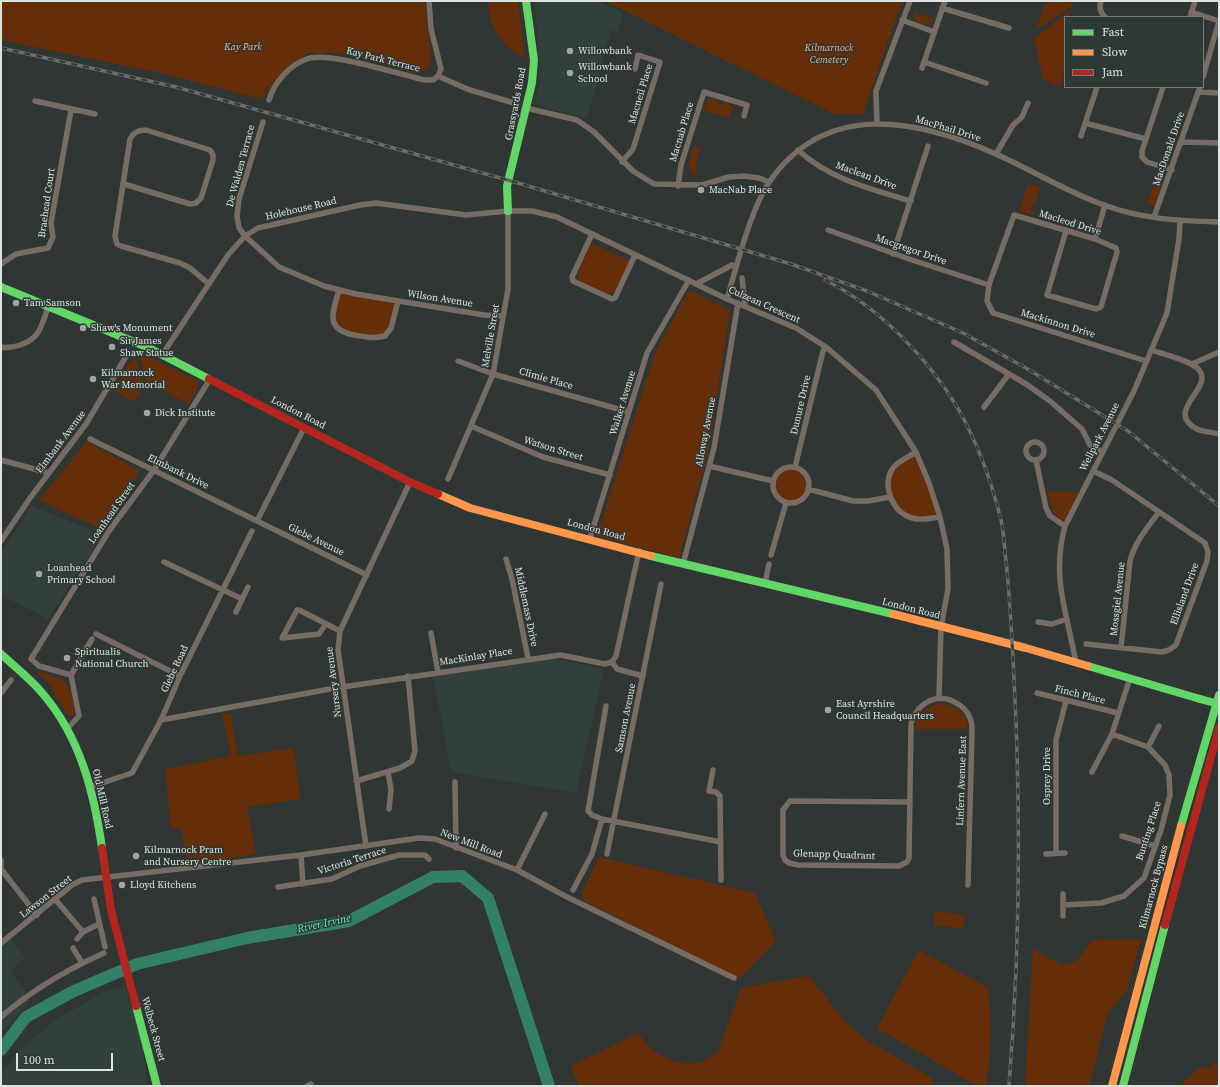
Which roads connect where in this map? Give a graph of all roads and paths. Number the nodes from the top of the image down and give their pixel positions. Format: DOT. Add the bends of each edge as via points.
graph roads {
  1 [pos="429,1"];
  2 [pos="526,1"];
  3 [pos="910,1"];
  4 [pos="945,1"];
  5 [pos="1101,1"];
  6 [pos="1195,1"];
  7 [pos="942,8"];
  8 [pos="1191,15"];
  9 [pos="1105,16"];
  10 [pos="1204,18"];
  11 [pos="902,20"];
  12 [pos="1219,21"];
  13 [pos="1010,28"];
  14 [pos="934,32"];
  15 [pos="1217,42"];
  16 [pos="635,68"];
  17 [pos="1204,74"];
  18 [pos="438,76"];
  19 [pos="986,83"];
  20 [pos="1097,88"];
  21 [pos="1163,88"];
  22 [pos="1199,89"];
  23 [pos="1219,93"];
  24 [pos="269,100"];
  25 [pos="35,101"];
  26 [pos="1028,103"];
  27 [pos="517,104"];
  28 [pos="526,108"];
  29 [pos="71,110"];
  30 [pos="95,114"];
  31 [pos="744,116"];
  32 [pos="262,122"];
  33 [pos="877,123"];
  34 [pos="1085,123"];
  35 [pos="1081,136"];
  36 [pos="1146,139"];
  37 [pos="1182,142"];
  38 [pos="1219,143"];
  39 [pos="928,146"];
  40 [pos="798,150"];
  41 [pos="996,154"];
  42 [pos="622,162"];
  43 [pos="1172,170"];
  44 [pos="769,182"];
  45 [pos="124,184"];
  46 [pos="678,186"];
  47 [pos="911,201"];
  48 [pos="1105,205"];
  49 [pos="508,210"];
  50 [pos="1154,217"];
  51 [pos="1180,221"];
  52 [pos="1219,222"];
  53 [pos="828,230"];
  54 [pos="1066,231"];
  55 [pos="592,234"];
  56 [pos="245,236"];
  57 [pos="1095,239"];
  58 [pos="892,254"];
  59 [pos="635,255"];
  60 [pos="1,264"];
  61 [pos="732,265"];
  62 [pos="742,278"];
  63 [pos="689,280"];
  64 [pos="209,284"];
  65 [pos="696,284"];
  66 [pos="988,285"];
  67 [pos="1,287"];
  68 [pos="339,290"];
  69 [pos="727,299"];
  70 [pos="398,301"];
  71 [pos="738,303"];
  72 [pos="746,306"];
  73 [pos="48,307"];
  74 [pos="503,316"];
  75 [pos="954,342"];
  76 [pos="1,347"];
  77 [pos="826,347"];
  78 [pos="1151,350"];
  79 [pos="1219,352"];
  80 [pos="128,353"];
  81 [pos="162,355"];
  82 [pos="458,361"];
  83 [pos="1146,361"];
  84 [pos="1192,364"];
  85 [pos="494,374"];
  86 [pos="1009,374"];
  87 [pos="210,379"];
  88 [pos="984,406"];
  89 [pos="630,412"];
  90 [pos="471,426"];
  91 [pos="304,428"];
  92 [pos="1219,434"];
  93 [pos="90,439"];
  94 [pos="916,452"];
  95 [pos="1102,452"];
  96 [pos="1,460"];
  97 [pos="1036,460"];
  98 [pos="709,466"];
  99 [pos="795,467"];
  100 [pos="154,470"];
  101 [pos="1093,471"];
  102 [pos="49,472"];
  103 [pos="610,475"];
  104 [pos="448,479"];
  105 [pos="773,481"];
  106 [pos="410,482"];
  107 [pos="808,489"];
  108 [pos="890,497"];
  109 [pos="786,503"];
  110 [pos="1159,512"];
  111 [pos="940,516"];
  112 [pos="257,521"];
  113 [pos="1065,526"];
  114 [pos="252,531"];
  115 [pos="590,538"];
  116 [pos="2,539"];
  117 [pos="639,551"];
  118 [pos="771,555"];
  119 [pos="506,559"];
  120 [pos="164,562"];
  121 [pos="683,564"];
  122 [pos="769,564"];
  123 [pos="366,575"];
  124 [pos="764,583"];
  125 [pos="661,584"];
  126 [pos="248,587"];
  127 [pos="223,591"];
  128 [pos="242,599"];
  129 [pos="236,612"];
  130 [pos="1067,619"];
  131 [pos="1038,622"];
  132 [pos="326,624"];
  133 [pos="941,627"];
  134 [pos="340,631"];
  135 [pos="431,633"];
  136 [pos="96,634"];
  137 [pos="92,639"];
  138 [pos="1086,644"];
  139 [pos="1121,648"];
  140 [pos="1,654"];
  141 [pos="528,658"];
  142 [pos="612,662"];
  143 [pos="1076,663"];
  144 [pos="438,672"];
  145 [pos="71,675"];
  146 [pos="180,676"];
  147 [pos="408,676"];
  148 [pos="643,676"];
  149 [pos="1130,678"];
  150 [pos="11,680"];
  151 [pos="342,687"];
  152 [pos="330,689"];
  153 [pos="1,693"];
  154 [pos="1037,693"];
  155 [pos="1219,695"];
  156 [pos="939,697"];
  157 [pos="1066,701"];
  158 [pos="1219,704"];
  159 [pos="606,706"];
  160 [pos="1118,713"];
  161 [pos="161,720"];
  162 [pos="1159,726"];
  163 [pos="68,728"];
  164 [pos="1219,728"];
  165 [pos="1112,734"];
  166 [pos="1148,747"];
  167 [pos="713,770"];
  168 [pos="388,772"];
  169 [pos="1092,772"];
  170 [pos="356,781"];
  171 [pos="455,782"];
  172 [pos="90,787"];
  173 [pos="910,802"];
  174 [pos="389,809"];
  175 [pos="545,814"];
  176 [pos="602,819"];
  177 [pos="614,821"];
  178 [pos="1122,836"];
  179 [pos="721,842"];
  180 [pos="366,846"];
  181 [pos="1155,846"];
  182 [pos="456,848"];
  183 [pos="1056,853"];
  184 [pos="1065,853"];
  185 [pos="606,854"];
  186 [pos="1046,854"];
  187 [pos="300,855"];
  188 [pos="429,858"];
  189 [pos="1,860"];
  190 [pos="1,866"];
  191 [pos="1,870"];
  192 [pos="517,870"];
  193 [pos="107,877"];
  194 [pos="721,880"];
  195 [pos="303,884"];
  196 [pos="968,885"];
  197 [pos="278,887"];
  198 [pos="574,890"];
  199 [pos="1063,894"];
  200 [pos="55,899"];
  201 [pos="94,899"];
  202 [pos="1063,905"];
  203 [pos="37,915"];
  204 [pos="1064,916"];
  205 [pos="99,924"];
  206 [pos="83,932"];
  207 [pos="77,939"];
  208 [pos="1,943"];
  209 [pos="73,948"];
  210 [pos="82,963"];
  211 [pos="734,978"];
  212 [pos="1130,1016"];
  213 [pos="1,1017"];
  214 [pos="1140,1019"];
  215 [pos="158,1086"];
  216 [pos="1108,1086"];
  217 [pos="1112,1086"];
  218 [pos="1123,1086"];
  219 [pos="1126,1086"];
  1 -- 18 [label="street" via="431,29 441,69"];
  2 -- 28 [label="main road, Grassyards Road" via="534,60"];
  3 -- 11 [label="street"];
  4 -- 7 [label="street"];
  5 -- 9 [label="street" via="1101,13"];
  6 -- 8 [label="street"];
  7 -- 13 [label="street"];
  7 -- 14 [label="street"];
  10 -- 12 [label="street"];
  11 -- 14 [label="street"];
  11 -- 33 [label="street" via="876,91"];
  12 -- 15 [label="street"];
  14 -- 19 [label="street" via="923,65"];
  15 -- 17 [label="street"];
  16 -- 42 [label="street, Macneil Place" via="638,55 660,62 633,149"];
  18 -- 24 [label="street, Kay Park Terrace" via="433,80 424,80 336,58 308,58 292,68 273,87"];
  18 -- 27 [label="street" via="467,89"];
  20 -- 34 [label="street"];
  21 -- 36 [label="street"];
  22 -- 23 [label="street"];
  22 -- 37 [label="street, MacDonald Drive"];
  25 -- 29 [label="street"];
  26 -- 41 [label="street" via="1022,117 1012,125"];
  28 -- 42 [label="street" via="577,120 594,132"];
  28 -- 49 [label="main road, Grassyards Road" via="507,186"];
  29 -- 30 [label="street"];
  29 -- 60 [label="street, Braehead Court" via="52,223 53,237 48,248 16,254"];
  31 -- 46 [label="street, Macnab Place" via="747,105 704,92 681,165"];
  32 -- 56 [label="street, De Walden Terrace" via="239,199 237,216 239,228"];
  33 -- 40 [label="street, MacPhail Drive" via="826,132"];
  33 -- 41 [label="street, MacPhail Drive" via="929,130"];
  34 -- 35 [label="street"];
  34 -- 36 [label="street"];
  36 -- 43 [label="street" via="1142,154 1144,160"];
  37 -- 38 [label="street"];
  37 -- 43 [label="street, MacDonald Drive"];
  39 -- 47 [label="street"];
  40 -- 44 [label="street, MacPhail Drive" via="785,161"];
  40 -- 47 [label="street, Maclean Drive" via="825,170 873,190"];
  41 -- 48 [label="street, MacPhail Drive"];
  42 -- 46 [label="street" via="654,184"];
  43 -- 50 [label="street, MacDonald Drive"];
  44 -- 46 [label="street" via="744,176 729,177 702,185"];
  44 -- 69 [label="street, MacPhail Drive" via="755,213"];
  45 -- 45 [label="street" via="130,139 137,131 146,130 208,148 212,152 213,160 200,198 193,204"];
  45 -- 64 [label="street" via="115,236 117,244 190,268"];
  47 -- 58 [label="street"];
  48 -- 50 [label="street, MacPhail Drive" via="1128,213"];
  48 -- 57 [label="street"];
  49 -- 55 [label="street, Culzean Crescent" via="532,211 557,217"];
  49 -- 56 [label="street, Holehouse Road" via="466,215 376,203 270,224"];
  49 -- 74 [label="street, Melville Street" via="508,289"];
  50 -- 51 [label="street, MacPhail Drive"];
  51 -- 52 [label="street, MacPhail Drive"];
  51 -- 78 [label="street, Wellpark Avenue" via="1180,239 1167,313"];
  53 -- 58 [label="street, Macgregor Drive"];
  54 -- 57 [label="street, Macleod Drive"];
  54 -- 57 [label="street, Macleod Drive" via="1047,295 1096,309 1101,307 1117,252 1116,248"];
  54 -- 66 [label="street, Macleod Drive" via="1014,214"];
  55 -- 59 [label="street, Culzean Crescent"];
  55 -- 59 [label="street" via="572,277 573,281 612,299 615,298"];
  56 -- 64 [label="street, Holehouse Road" via="228,255"];
  56 -- 68 [label="street, Wilson Avenue" via="280,267"];
  58 -- 66 [label="street, Macgregor Drive"];
  59 -- 63 [label="street, Culzean Crescent"];
  61 -- 65 [label="street"];
  62 -- 72 [label="street"];
  63 -- 65 [label="street, Culzean Crescent"];
  63 -- 89 [label="street, Walker Avenue" via="647,353"];
  64 -- 81 [label="street, Holehouse Road"];
  65 -- 69 [label="street, Culzean Crescent"];
  66 -- 83 [label="street, Mackinnon Drive" via="987,301 993,313"];
  67 -- 73 [label="main road, London Road"];
  68 -- 70 [label="street, Wilson Avenue"];
  68 -- 70 [label="street, Wilson Avenue" via="332,314 337,329 374,339 385,336 391,328"];
  69 -- 71 [label="street, Culzean Crescent"];
  70 -- 74 [label="street, Wilson Avenue"];
  71 -- 72 [label="street, Culzean Crescent"];
  71 -- 98 [label="street, Alloway Avenue"];
  72 -- 77 [label="street, Culzean Crescent" via="796,328"];
  73 -- 76 [label="street" via="31,340 10,348"];
  73 -- 81 [label="main road, London Road"];
  74 -- 85 [label="street, Melville Street"];
  75 -- 86 [label="street"];
  77 -- 94 [label="street, Culzean Crescent" via="876,390"];
  77 -- 99 [label="street, Dunure Drive"];
  78 -- 83 [label="street, Wellpark Avenue"];
  78 -- 84 [label="street"];
  79 -- 84 [label="street"];
  80 -- 102 [label="street, Elmbank Avenue" via="86,424"];
  81 -- 87 [label="main road, London Road"];
  82 -- 85 [label="street, Climie Place"];
  83 -- 95 [label="street, Wellpark Avenue"];
  84 -- 92 [label="street" via="1199,369 1203,382 1188,402 1186,416 1196,429"];
  85 -- 89 [label="street, Climie Place"];
  85 -- 90 [label="street, Melville Street"];
  86 -- 88 [label="street"];
  86 -- 95 [label="street" via="1066,414 1082,429 1090,445"];
  87 -- 91 [label="main road, London Road"];
  87 -- 100 [label="street, Loanhead Street"];
  89 -- 103 [label="street, Walker Avenue"];
  90 -- 103 [label="street, Watson Street" via="543,457"];
  90 -- 104 [label="street, Melville Street"];
  91 -- 106 [label="main road, London Road"];
  91 -- 112 [label="street"];
  93 -- 100 [label="street, Elmbank Drive"];
  94 -- 108 [label="street" via="893,468 889,477"];
  94 -- 111 [label="street, Culzean Crescent"];
  95 -- 101 [label="street, Wellpark Avenue"];
  96 -- 102 [label="street"];
  97 -- 113 [label="street" via="1046,508 1050,516"];
  98 -- 105 [label="street"];
  98 -- 121 [label="street, Alloway Avenue"];
  99 -- 105 [label="street" via="779,471"];
  99 -- 107 [label="street" via="805,473"];
  100 -- 112 [label="street, Elmbank Drive"];
  100 -- 145 [label="street, Loanhead Street" via="109,531 31,659 39,666"];
  101 -- 110 [label="street, Ellisland Drive" via="1112,480"];
  101 -- 113 [label="street, Wellpark Avenue"];
  102 -- 116 [label="street, Elmbank Avenue"];
  103 -- 115 [label="street, Walker Avenue"];
  105 -- 109 [label="street" via="774,492"];
  106 -- 115 [label="main road, London Road" via="470,508"];
  106 -- 123 [label="street, Nursery Avenue"];
  107 -- 108 [label="street" via="853,501"];
  107 -- 109 [label="street" via="803,499"];
  108 -- 111 [label="street" via="897,509 913,519"];
  109 -- 118 [label="street"];
  110 -- 139 [label="street, Mossgiel Avenue" via="1139,539 1132,556"];
  110 -- 139 [label="street, Ellisland Drive" via="1205,543 1207,561 1176,645 1162,652"];
  111 -- 133 [label="street, Culzean Crescent" via="947,549 948,589"];
  112 -- 123 [label="street, Glebe Avenue"];
  113 -- 130 [label="street, Wellpark Avenue" via="1061,542 1060,592"];
  114 -- 127 [label="street, Glebe Road"];
  115 -- 117 [label="main road, London Road"];
  117 -- 121 [label="main road, London Road"];
  117 -- 142 [label="street" via="616,656"];
  119 -- 141 [label="street, Middlemass Drive"];
  120 -- 127 [label="street"];
  121 -- 124 [label="main road, London Road"];
  122 -- 124 [label="street"];
  123 -- 134 [label="street, Nursery Avenue"];
  124 -- 133 [label="main road, London Road"];
  125 -- 148 [label="street, Samson Avenue"];
  126 -- 128 [label="street"];
  127 -- 128 [label="street"];
  127 -- 146 [label="street, Glebe Road"];
  128 -- 129 [label="street"];
  130 -- 131 [label="street" via="1052,624"];
  130 -- 143 [label="street, Wellpark Avenue"];
  132 -- 132 [label="street" via="297,610 282,638 318,634"];
  132 -- 134 [label="street"];
  133 -- 143 [label="main road, London Road"];
  133 -- 156 [label="street, Culzean Crescent"];
  134 -- 151 [label="street, Nursery Avenue" via="338,650"];
  135 -- 144 [label="street"];
  136 -- 146 [label="street"];
  137 -- 145 [label="street"];
  138 -- 139 [label="street, Ellisland Drive"];
  140 -- 163 [label="main road, Old Mill Road" via="44,693"];
  141 -- 142 [label="street, MacKinlay Place" via="560,655 605,664"];
  141 -- 144 [label="street, MacKinlay Place"];
  142 -- 148 [label="street" via="616,669"];
  143 -- 149 [label="main road, London Road"];
  144 -- 147 [label="street, MacKinlay Place"];
  145 -- 163 [label="street" via="79,716"];
  146 -- 161 [label="street, Glebe Road"];
  147 -- 151 [label="street, MacKinlay Place"];
  147 -- 168 [label="street" via="415,751 412,761"];
  148 -- 177 [label="street, Samson Avenue"];
  149 -- 158 [label="main road, London Road, bridge"];
  149 -- 160 [label="street"];
  150 -- 153 [label="street"];
  151 -- 170 [label="street, Nursery Avenue"];
  152 -- 161 [label="street"];
  154 -- 157 [label="street, Finch Place"];
  155 -- 212 [label="main road, Kilmarnock Bypass" via="1169,866"];
  156 -- 173 [label="street" via="923,704 915,712 911,723"];
  156 -- 196 [label="street, Linfern Avenue East" via="963,708 970,717 972,731"];
  157 -- 160 [label="street, Finch Place"];
  157 -- 183 [label="street, Osprey Drive" via="1056,740"];
  159 -- 176 [label="street" via="588,810 592,815"];
  160 -- 165 [label="street"];
  161 -- 172 [label="street, Glebe Road" via="132,773"];
  162 -- 166 [label="street"];
  163 -- 172 [label="main road, Old Mill Road" via="87,772"];
  164 -- 214 [label="main road, Kilmarnock Bypass"];
  165 -- 166 [label="street, Bunting Place"];
  165 -- 169 [label="street"];
  166 -- 181 [label="street, Bunting Place" via="1158,756 1170,775 1170,795"];
  167 -- 179 [label="street" via="709,791 720,796"];
  168 -- 170 [label="street"];
  168 -- 174 [label="street" via="391,790"];
  170 -- 180 [label="street, Nursery Avenue"];
  171 -- 182 [label="street"];
  172 -- 193 [label="main road, Old Mill Road"];
  173 -- 173 [label="street, Glenapp Quadrant" via="909,858 899,866 798,865 785,860 782,850 783,810 790,801"];
  175 -- 192 [label="street"];
  176 -- 177 [label="street"];
  176 -- 198 [label="street" via="592,854"];
  177 -- 179 [label="street"];
  177 -- 185 [label="street, Samson Avenue"];
  178 -- 181 [label="street"];
  179 -- 194 [label="street"];
  180 -- 182 [label="street, New Mill Road" via="419,838 435,839"];
  180 -- 187 [label="street, New Mill Road"];
  181 -- 202 [label="street, Bunting Place" via="1144,878 1124,896 1101,903"];
  182 -- 192 [label="street, New Mill Road"];
  183 -- 184 [label="street"];
  183 -- 186 [label="street"];
  187 -- 193 [label="street, New Mill Road"];
  187 -- 195 [label="street, Victoria Terrace"];
  188 -- 195 [label="street, Victoria Terrace" via="425,854 399,855 360,866 332,879"];
  189 -- 190 [label="street"];
  191 -- 203 [label="street"];
  192 -- 211 [label="street, New Mill Road"];
  193 -- 200 [label="street, Lawson Street" via="82,880"];
  193 -- 215 [label="main road, Welbeck Street" via="111,910"];
  195 -- 197 [label="street, Victoria Terrace"];
  199 -- 202 [label="street"];
  200 -- 203 [label="street, Lawson Street"];
  200 -- 206 [label="street"];
  201 -- 205 [label="street"];
  202 -- 204 [label="street"];
  203 -- 208 [label="street, Lawson Street"];
  205 -- 206 [label="street"];
  205 -- 210 [label="street" via="105,950"];
  206 -- 207 [label="street"];
  209 -- 210 [label="street"];
  210 -- 213 [label="street" via="22,999"];
  212 -- 216 [label="main road"];
  212 -- 217 [label="main road, Kilmarnock Bypass"];
  214 -- 218 [label="main road, Kilmarnock Bypass"];
  214 -- 219 [label="main road"];
}
